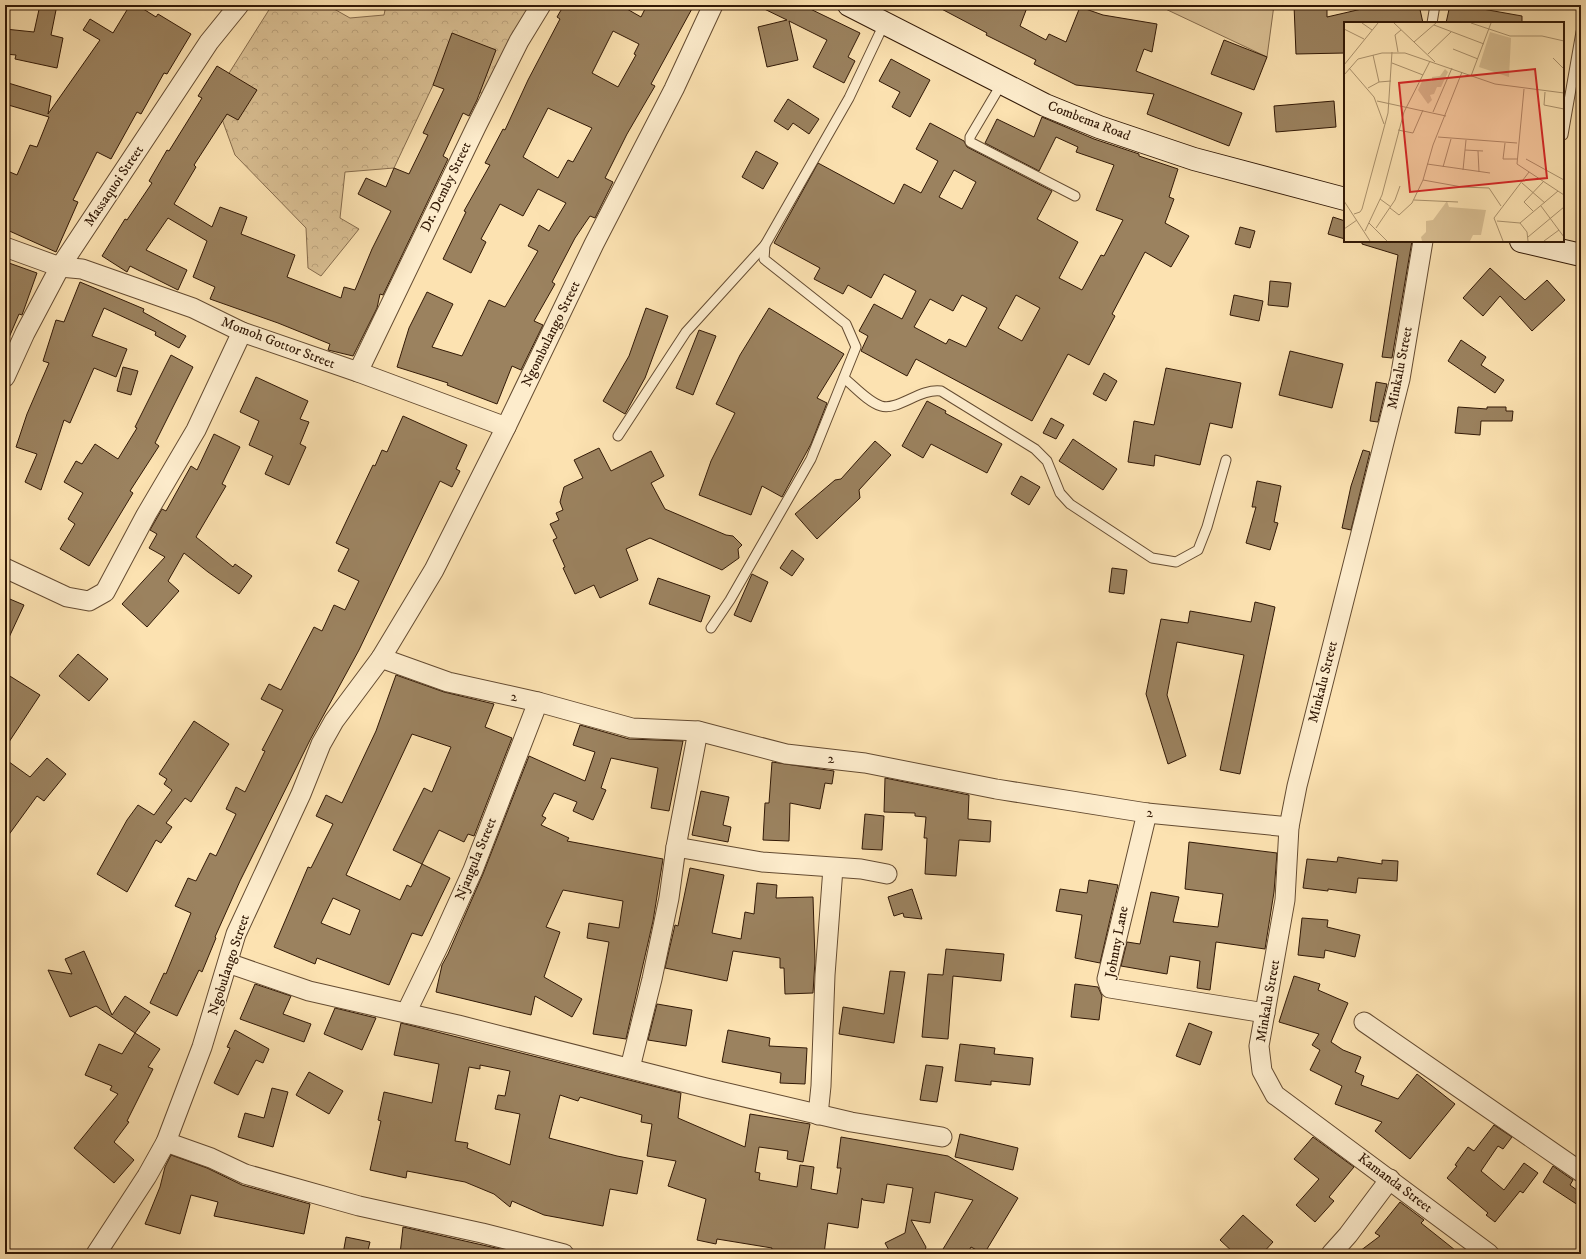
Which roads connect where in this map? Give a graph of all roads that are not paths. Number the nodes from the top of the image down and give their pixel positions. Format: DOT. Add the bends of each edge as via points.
graph roads {
  1 [pos="239,5"];
  2 [pos="541,5"];
  3 [pos="713,5"];
  4 [pos="849,5"];
  5 [pos="1435,5"];
  6 [pos="1432,22"];
  7 [pos="884,24"];
  8 [pos="1581,32"];
  9 [pos="1002,83"];
  10 [pos="1564,129"];
  11 [pos="1075,196"];
  12 [pos="1344,199"];
  13 [pos="1423,242"];
  14 [pos="1531,242"];
  15 [pos="1550,244"];
  16 [pos="765,245"];
  17 [pos="5,247"];
  18 [pos="1581,255"];
  19 [pos="60,267"];
  20 [pos="242,332"];
  21 [pos="358,372"];
  22 [pos="5,377"];
  23 [pos="844,378"];
  24 [pos="506,427"];
  25 [pos="618,436"];
  26 [pos="1226,460"];
  27 [pos="5,568"];
  28 [pos="711,628"];
  29 [pos="381,658"];
  30 [pos="538,702"];
  31 [pos="698,731"];
  32 [pos="1147,813"];
  33 [pos="1289,827"];
  34 [pos="676,847"];
  35 [pos="833,868"];
  36 [pos="887,874"];
  37 [pos="228,963"];
  38 [pos="406,1013"];
  39 [pos="1265,1013"];
  40 [pos="1364,1022"];
  41 [pos="630,1068"];
  42 [pos="1300,1112"];
  43 [pos="818,1115"];
  44 [pos="942,1137"];
  45 [pos="166,1142"];
  46 [pos="1581,1172"];
  47 [pos="1390,1179"];
  48 [pos="96,1254"];
  49 [pos="564,1254"];
  50 [pos="1332,1254"];
  51 [pos="1489,1254"];
  1 -- 19 [label="street, Massaquoi Street" via="209,42"];
  2 -- 21 [label="street, Dr. Demby Street" via="519,41 442,195"];
  3 -- 24 [label="street, Ngombulango Street"];
  4 -- 7 [label="street, Combema Road"];
  5 -- 6 [label="lane"];
  7 -- 9 [label="street, Combema Road"];
  7 -- 16 [label="lane" via="849,98"];
  8 -- 10 [label="lane"];
  9 -- 11 [label="lane" via="970,137 970,142"];
  9 -- 12 [label="street, Combema Road" via="1045,105 1099,127 1194,159"];
  13 -- 33 [label="street, Minkalu Street" via="1400,379 1342,604"];
  14 -- 15 [label="street"];
  15 -- 18 [label="street"];
  16 -- 23 [label="lane" via="764,259 846,324 856,346"];
  16 -- 25 [label="lane" via="686,332"];
  17 -- 19 [label="street, Momoh Gottor Street"];
  19 -- 20 [label="street, Momoh Gottor Street" via="82,269 186,305"];
  19 -- 22 [label="street, Massaquoi Street" via="25,332"];
  20 -- 21 [label="street, Momoh Gottor Street"];
  20 -- 27 [label="street" via="196,430 105,592 89,601 67,597"];
  21 -- 24 [label="street, Momoh Gottor Street"];
  23 -- 26 [label="lane" via="881,406 890,407 922,393 941,391 1035,449 1048,461 1060,494 1070,504 1152,558 1176,562 1198,550"];
  23 -- 28 [label="lane" via="811,459 730,600"];
  24 -- 29 [label="street, Ngombulango Street" via="434,570"];
  29 -- 30 [label="street, 2" via="448,682"];
  29 -- 37 [label="street, Ngobulango Street" via="334,721 321,744 301,794 236,934"];
  30 -- 31 [label="street, 2" via="632,728"];
  30 -- 38 [label="street, Njangula Street" via="473,870"];
  31 -- 32 [label="street, 2" via="786,754 865,763 996,789"];
  31 -- 34 [label="street"];
  32 -- 33 [label="street, 2"];
  32 -- 39 [label="street, Johnny Lane" via="1107,979 1110,988"];
  33 -- 39 [label="street, Minkalu Street" via="1285,900"];
  34 -- 35 [label="street" via="762,862"];
  34 -- 41 [label="street" via="669,898 654,971"];
  35 -- 36 [label="street" via="861,869"];
  35 -- 43 [label="street" via="825,975 822,1086"];
  37 -- 38 [label="street" via="309,991"];
  37 -- 45 [label="street, Ngobulango Street" via="202,1047"];
  38 -- 41 [label="street"];
  39 -- 42 [label="street, Minkalu Street" via="1259,1046 1262,1071 1275,1094"];
  40 -- 46 [label="street"];
  41 -- 43 [label="street"];
  42 -- 47 [label="street, Kamanda Street"];
  43 -- 44 [label="street"];
  45 -- 48 [label="street, Ngobulango Street"];
  45 -- 49 [label="street" via="211,1158 245,1174 359,1206"];
  47 -- 50 [label="street"];
  47 -- 51 [label="street, Kamanda Street"];
}
